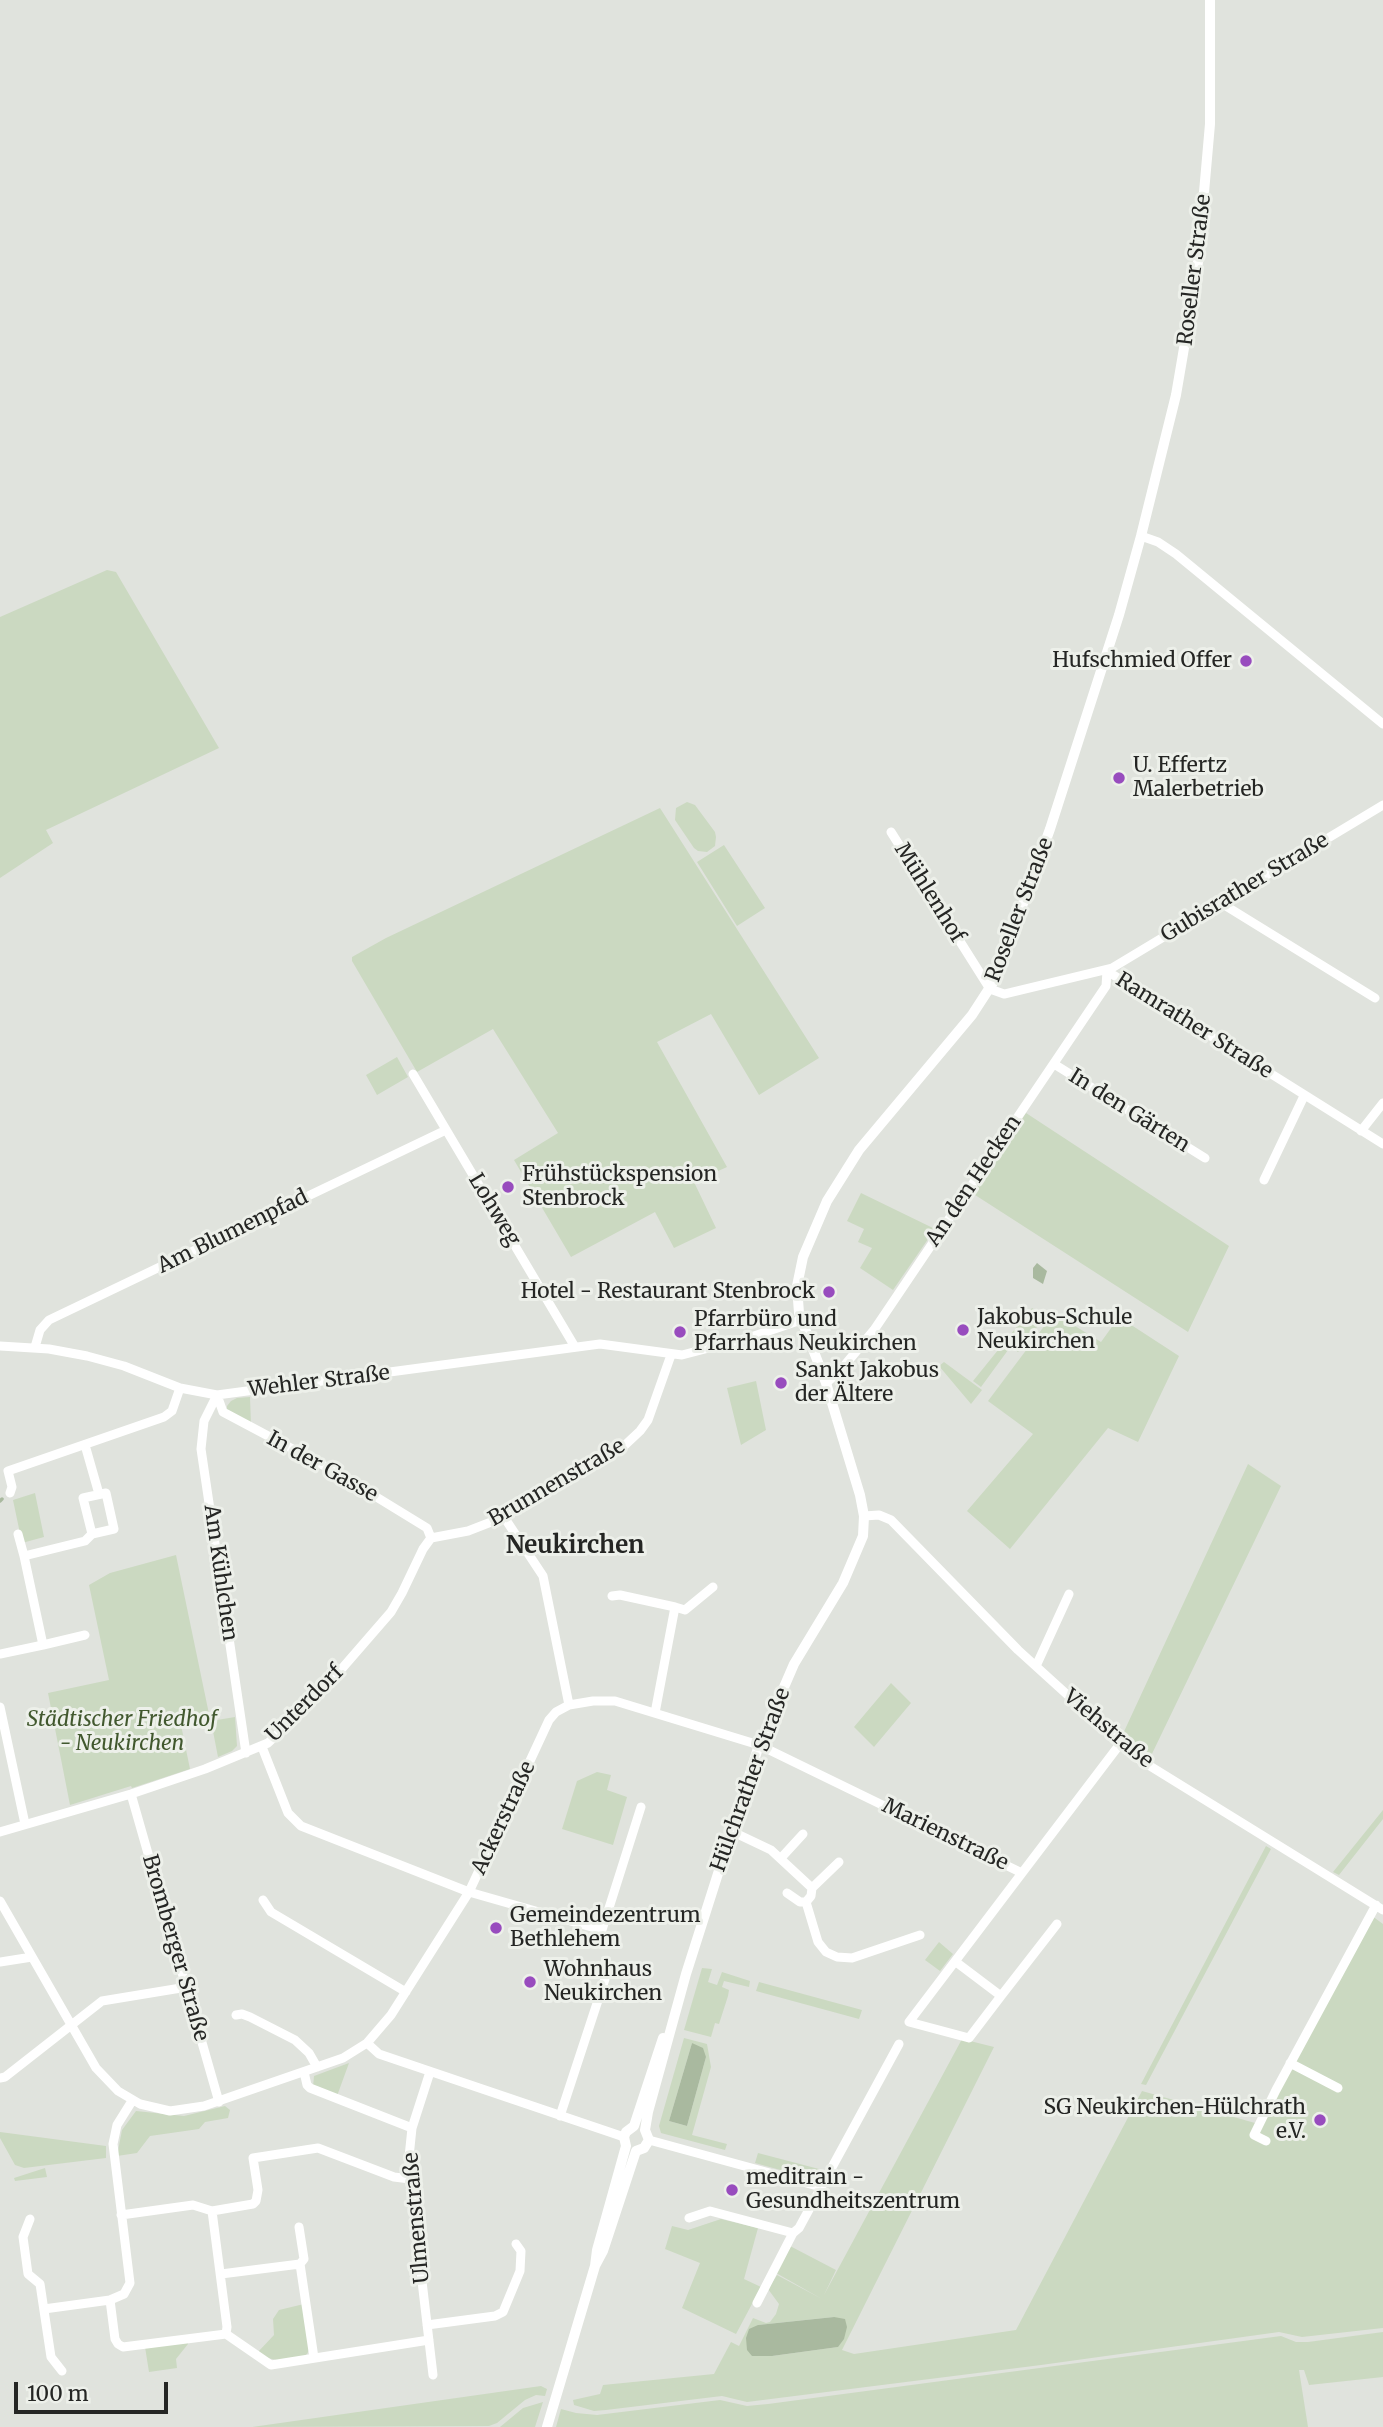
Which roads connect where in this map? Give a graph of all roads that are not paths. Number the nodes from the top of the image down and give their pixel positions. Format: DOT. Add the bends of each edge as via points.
graph roads {
  1 [pos="1210,0"];
  2 [pos="1141,536"];
  3 [pos="1383,724"];
  4 [pos="1383,805"];
  5 [pos="891,832"];
  6 [pos="1221,903"];
  7 [pos="1107,971"];
  8 [pos="990,989"];
  9 [pos="1375,998"];
  10 [pos="1054,1064"];
  11 [pos="413,1074"];
  12 [pos="1304,1096"];
  13 [pos="1383,1103"];
  14 [pos="446,1130"];
  15 [pos="1361,1131"];
  16 [pos="1383,1144"];
  17 [pos="1205,1158"];
  18 [pos="1264,1180"];
  19 [pos="801,1320"];
  20 [pos="0,1346"];
  21 [pos="35,1347"];
  22 [pos="575,1347"];
  23 [pos="671,1355"];
  24 [pos="826,1383"];
  25 [pos="180,1388"];
  26 [pos="217,1395"];
  27 [pos="85,1445"];
  28 [pos="10,1493"];
  29 [pos="99,1494"];
  30 [pos="864,1516"];
  31 [pos="504,1517"];
  32 [pos="18,1534"];
  33 [pos="92,1534"];
  34 [pos="431,1538"];
  35 [pos="24,1556"];
  36 [pos="713,1587"];
  37 [pos="1069,1594"];
  38 [pos="612,1596"];
  39 [pos="676,1607"];
  40 [pos="86,1635"];
  41 [pos="43,1644"];
  42 [pos="0,1654"];
  43 [pos="1036,1666"];
  44 [pos="569,1706"];
  45 [pos="0,1707"];
  46 [pos="655,1713"];
  47 [pos="3,1734"];
  48 [pos="1120,1744"];
  49 [pos="759,1745"];
  50 [pos="262,1747"];
  51 [pos="246,1753"];
  52 [pos="131,1794"];
  53 [pos="642,1807"];
  54 [pos="25,1824"];
  55 [pos="731,1831"];
  56 [pos="0,1832"];
  57 [pos="803,1834"];
  58 [pos="781,1858"];
  59 [pos="839,1862"];
  60 [pos="1022,1873"];
  61 [pos="812,1888"];
  62 [pos="469,1892"];
  63 [pos="787,1893"];
  64 [pos="262,1900"];
  65 [pos="0,1901"];
  66 [pos="806,1902"];
  67 [pos="1380,1908"];
  68 [pos="1057,1924"];
  69 [pos="920,1936"];
  70 [pos="32,1957"];
  71 [pos="0,1962"];
  72 [pos="956,1962"];
  73 [pos="605,1979"];
  74 [pos="187,1987"];
  75 [pos="406,1992"];
  76 [pos="1001,1996"];
  77 [pos="236,2015"];
  78 [pos="70,2026"];
  79 [pos="367,2043"];
  80 [pos="899,2044"];
  81 [pos="1290,2063"];
  82 [pos="317,2067"];
  83 [pos="304,2072"];
  84 [pos="430,2072"];
  85 [pos="0,2078"];
  86 [pos="1338,2088"];
  87 [pos="132,2101"];
  88 [pos="219,2102"];
  89 [pos="560,2116"];
  90 [pos="412,2127"];
  91 [pos="643,2132"];
  92 [pos="1266,2141"];
  93 [pos="629,2145"];
  94 [pos="410,2179"];
  95 [pos="821,2188"];
  96 [pos="212,2211"];
  97 [pos="121,2215"];
  98 [pos="689,2218"];
  99 [pos="30,2219"];
  100 [pos="299,2227"];
  101 [pos="793,2233"];
  102 [pos="516,2244"];
  103 [pos="300,2264"];
  104 [pos="221,2274"];
  105 [pos="110,2300"];
  106 [pos="757,2303"];
  107 [pos="44,2309"];
  108 [pos="427,2325"];
  109 [pos="226,2334"];
  110 [pos="429,2340"];
  111 [pos="314,2358"];
  112 [pos="62,2371"];
  113 [pos="433,2375"];
  114 [pos="547,2427"];
  1 -- 2 [label="street, Roseller Straße" via="1210,124 1197,272 1177,395"];
  2 -- 3 [label="street" via="1176,554"];
  2 -- 8 [label="street, Roseller Straße" via="1050,830"];
  4 -- 6 [label="street, Gubisrather Straße"];
  5 -- 8 [label="street, Mühlenhof"];
  6 -- 7 [label="street, Gubisrather Straße"];
  6 -- 9 [label="street"];
  7 -- 8 [label="street, Ramrather Straße" via="1010,993"];
  7 -- 10 [label="street, An den Hecken" via="1106,986"];
  7 -- 12 [label="street, Ramrather Straße"];
  8 -- 19 [label="street, Roseller Straße" via="871,1134 836,1185 800,1270"];
  10 -- 17 [label="street, In den Gärten"];
  10 -- 24 [label="street, An den Hecken" via="874,1330"];
  11 -- 14 [label="street, Lohweg"];
  12 -- 15 [label="street, Ramrather Straße"];
  12 -- 18 [label="street"];
  13 -- 15 [label="street"];
  14 -- 21 [label="street, Am Blumenpfad" via="49,1320"];
  14 -- 22 [label="street, Lohweg"];
  15 -- 16 [label="street, Ramrather Straße"];
  19 -- 23 [label="street, Wehler Straße"];
  19 -- 24 [label="street, Roseller Straße"];
  20 -- 21 [label="street, Wehler Straße"];
  21 -- 25 [label="street, Wehler Straße" via="99,1359"];
  22 -- 23 [label="street, Wehler Straße" via="608,1344"];
  22 -- 26 [label="street, Wehler Straße"];
  23 -- 31 [label="street, Brunnenstraße" via="650,1416 637,1434 607,1457"];
  24 -- 30 [label="street, Roseller Straße"];
  25 -- 26 [label="street, Wehler Straße"];
  25 -- 27 [label="street" via="167,1415"];
  26 -- 34 [label="street, In der Gasse" via="223,1412 334,1471 427,1528"];
  26 -- 51 [label="street, Am Kühlchen" via="204,1420 201,1444"];
  27 -- 28 [label="street" via="8,1471"];
  27 -- 29 [label="street"];
  29 -- 33 [label="street" via="83,1498"];
  29 -- 33 [label="street" via="106,1493 114,1529"];
  30 -- 43 [label="street, Viehstraße" via="889,1519"];
  30 -- 49 [label="street, Hülchrather Straße" via="856,1557 800,1653"];
  31 -- 34 [label="street, Brunnenstraße" via="468,1531"];
  31 -- 44 [label="street" via="543,1576"];
  32 -- 35 [label="street"];
  33 -- 35 [label="street" via="85,1541"];
  34 -- 50 [label="street, Unterdorf" via="391,1612 305,1710"];
  35 -- 41 [label="street"];
  36 -- 39 [label="street" via="685,1610"];
  37 -- 43 [label="street"];
  38 -- 39 [label="street"];
  39 -- 46 [label="street"];
  40 -- 41 [label="street"];
  41 -- 42 [label="street"];
  43 -- 48 [label="street, Viehstraße"];
  44 -- 46 [label="street, Marienstraße" via="608,1700"];
  44 -- 62 [label="street, Ackerstraße" via="550,1720"];
  45 -- 47 [label="street"];
  46 -- 49 [label="street, Marienstraße"];
  47 -- 54 [label="street"];
  48 -- 60 [label="street, Marienstraße"];
  48 -- 67 [label="street, Viehstraße" via="1165,1777"];
  49 -- 55 [label="street, Hülchrather Straße"];
  49 -- 60 [label="street, Marienstraße"];
  50 -- 51 [label="street, Unterdorf"];
  50 -- 62 [label="street" via="288,1813 297,1824"];
  51 -- 52 [label="street, Unterdorf"];
  52 -- 54 [label="street, Unterdorf"];
  52 -- 74 [label="street, Bromberger Straße"];
  53 -- 62 [label="street" via="602,1930"];
  54 -- 56 [label="street, Unterdorf"];
  55 -- 58 [label="street"];
  55 -- 91 [label="street, Hülchrather Straße" via="675,1998"];
  57 -- 58 [label="street"];
  58 -- 61 [label="street"];
  59 -- 61 [label="street"];
  60 -- 72 [label="street"];
  61 -- 66 [label="street"];
  62 -- 75 [label="street, Ackerstraße"];
  63 -- 66 [label="street"];
  64 -- 75 [label="street" via="271,1912"];
  65 -- 70 [label="street"];
  66 -- 69 [label="street" via="818,1942 837,1957 852,1958"];
  67 -- 81 [label="street"];
  68 -- 76 [label="street"];
  70 -- 71 [label="street"];
  70 -- 78 [label="street"];
  72 -- 76 [label="street"];
  72 -- 76 [label="street" via="909,2022 969,2038"];
  73 -- 89 [label="street"];
  74 -- 78 [label="street" via="105,2000"];
  74 -- 88 [label="street, Bromberger Straße"];
  75 -- 79 [label="street, Ackerstraße"];
  77 -- 82 [label="street" via="258,2020 295,2040"];
  78 -- 85 [label="street"];
  78 -- 87 [label="street" via="102,2076"];
  79 -- 82 [label="street, Ackerstraße"];
  79 -- 84 [label="street" via="379,2054"];
  80 -- 95 [label="street"];
  81 -- 86 [label="street"];
  81 -- 92 [label="street" via="1254,2135"];
  82 -- 83 [label="street, Ackerstraße"];
  83 -- 88 [label="street, Ackerstraße"];
  83 -- 90 [label="street" via="310,2088"];
  84 -- 89 [label="street"];
  84 -- 90 [label="street, Ulmenstraße"];
  87 -- 88 [label="street, Ackerstraße" via="170,2111"];
  87 -- 97 [label="street" via="117,2125 113,2144"];
  89 -- 93 [label="street"];
  90 -- 94 [label="street, Ulmenstraße"];
  91 -- 93 [label="street" via="643,2148"];
  91 -- 93 [label="street, Hülchrather Straße" via="626,2132"];
  91 -- 95 [label="street"];
  93 -- 114 [label="street, Hülchrather Straße" via="604,2251 595,2266"];
  94 -- 96 [label="street" via="318,2148 249,2156 258,2190 256,2201"];
  94 -- 108 [label="street, Ulmenstraße"];
  95 -- 101 [label="street"];
  96 -- 97 [label="street" via="193,2205"];
  96 -- 104 [label="street"];
  97 -- 105 [label="street" via="130,2283 124,2294"];
  98 -- 101 [label="street" via="710,2211"];
  99 -- 107 [label="street" via="23,2237 28,2274 40,2284"];
  100 -- 103 [label="street"];
  101 -- 106 [label="street"];
  102 -- 108 [label="street" via="521,2251 520,2271 503,2312"];
  103 -- 104 [label="street"];
  103 -- 111 [label="street"];
  104 -- 109 [label="street"];
  105 -- 107 [label="street"];
  105 -- 109 [label="street" via="120,2347"];
  107 -- 112 [label="street" via="51,2357"];
  108 -- 110 [label="street, Ulmenstraße"];
  109 -- 111 [label="street" via="271,2365"];
  110 -- 111 [label="street"];
  110 -- 113 [label="street, Ulmenstraße"];
}
